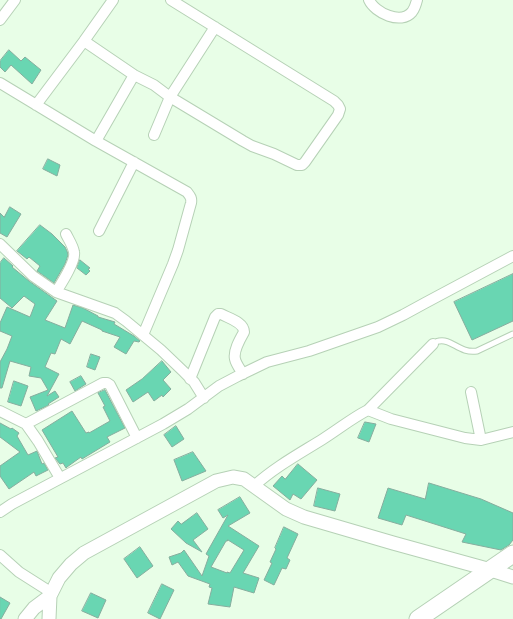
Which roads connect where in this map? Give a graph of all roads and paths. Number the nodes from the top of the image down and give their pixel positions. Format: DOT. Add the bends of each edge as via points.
graph roads {
  1 [pos="15,0"];
  2 [pos="113,0"];
  3 [pos="172,0"];
  4 [pos="369,0"];
  5 [pos="416,0"];
  6 [pos="0,20"];
  7 [pos="215,27"];
  8 [pos="84,41"];
  9 [pos="134,75"];
  10 [pos="0,83"];
  11 [pos="170,96"];
  12 [pos="36,104"];
  13 [pos="154,135"];
  14 [pos="96,141"];
  15 [pos="134,162"];
  16 [pos="99,231"];
  17 [pos="66,234"];
  18 [pos="0,244"];
  19 [pos="513,256"];
  20 [pos="56,292"];
  21 [pos="513,334"];
  22 [pos="143,335"];
  23 [pos="433,344"];
  24 [pos="243,374"];
  25 [pos="190,379"];
  26 [pos="471,392"];
  27 [pos="204,398"];
  28 [pos="368,410"];
  29 [pos="0,412"];
  30 [pos="26,424"];
  31 [pos="513,432"];
  32 [pos="137,438"];
  33 [pos="481,440"];
  34 [pos="60,478"];
  35 [pos="254,486"];
  36 [pos="0,512"];
  37 [pos="513,554"];
  38 [pos="0,555"];
  39 [pos="490,570"];
  40 [pos="513,577"];
  41 [pos="51,594"];
  42 [pos="25,619"];
  43 [pos="49,619"];
  44 [pos="418,619"];
  1 -- 6 [label="street"];
  2 -- 8 [label="street"];
  3 -- 7 [label="street"];
  4 -- 5 [label="street" via="379,11 391,17 401,18 412,12"];
  7 -- 11 [label="street"];
  7 -- 11 [label="street" via="334,101 340,109 338,115 305,162 297,165 252,146"];
  8 -- 9 [label="street"];
  8 -- 12 [label="street"];
  9 -- 11 [label="street"];
  9 -- 14 [label="street"];
  10 -- 12 [label="street"];
  11 -- 13 [label="street"];
  12 -- 14 [label="street"];
  14 -- 15 [label="street"];
  15 -- 16 [label="street"];
  15 -- 22 [label="street" via="187,192 192,199 178,250"];
  17 -- 20 [label="street" via="74,250 74,257"];
  18 -- 20 [label="street" via="33,276"];
  19 -- 24 [label="street" via="378,327 268,362"];
  20 -- 22 [label="street" via="115,313"];
  21 -- 23 [label="lane" via="471,352 446,341"];
  22 -- 25 [label="street"];
  23 -- 28 [label="street"];
  24 -- 25 [label="street" via="234,358 244,328 241,324 218,314"];
  24 -- 27 [label="street" via="219,386"];
  25 -- 27 [label="street"];
  26 -- 33 [label="street"];
  27 -- 32 [label="street"];
  28 -- 33 [label="street" via="391,419"];
  28 -- 35 [label="street" via="280,465"];
  29 -- 30 [label="street"];
  30 -- 32 [label="street" via="107,382"];
  30 -- 34 [label="street"];
  31 -- 33 [label="street"];
  32 -- 34 [label="street"];
  34 -- 36 [label="street"];
  35 -- 39 [label="street" via="286,509 304,517"];
  35 -- 41 [label="street" via="244,479 233,477 216,481 84,553 59,578"];
  37 -- 39 [label="highway"];
  38 -- 41 [label="street"];
  39 -- 40 [label="street"];
  39 -- 44 [label="highway"];
  41 -- 42 [label="street"];
  41 -- 43 [label="street"];
}
